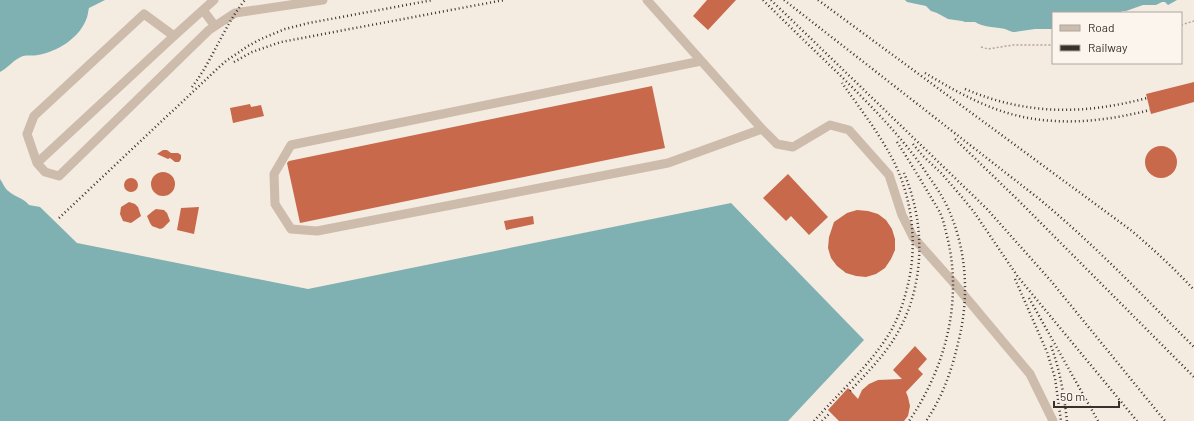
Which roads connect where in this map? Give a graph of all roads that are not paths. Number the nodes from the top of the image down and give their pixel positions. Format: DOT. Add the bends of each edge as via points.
graph roads {
  1 [pos="214,0"];
  2 [pos="323,0"];
  3 [pos="647,0"];
  4 [pos="203,10"];
  5 [pos="215,26"];
  6 [pos="174,36"];
  7 [pos="701,61"];
  8 [pos="762,129"];
  9 [pos="37,163"];
  10 [pos="1053,421"];
  1 -- 4 [label="lane"];
  2 -- 5 [label="lane" via="235,13"];
  3 -- 7 [label="lane"];
  4 -- 5 [label="lane"];
  4 -- 6 [label="lane"];
  5 -- 9 [label="lane" via="59,176 45,172"];
  6 -- 9 [label="lane"];
  6 -- 9 [label="lane" via="144,14 34,116 27,134"];
  7 -- 8 [label="lane"];
  7 -- 8 [label="lane" via="291,145 274,174 275,204 291,229 317,231 668,163"];
  8 -- 10 [label="lane" via="777,144 793,147 830,125 849,130 890,175 902,215 913,237 1030,374"];
}
